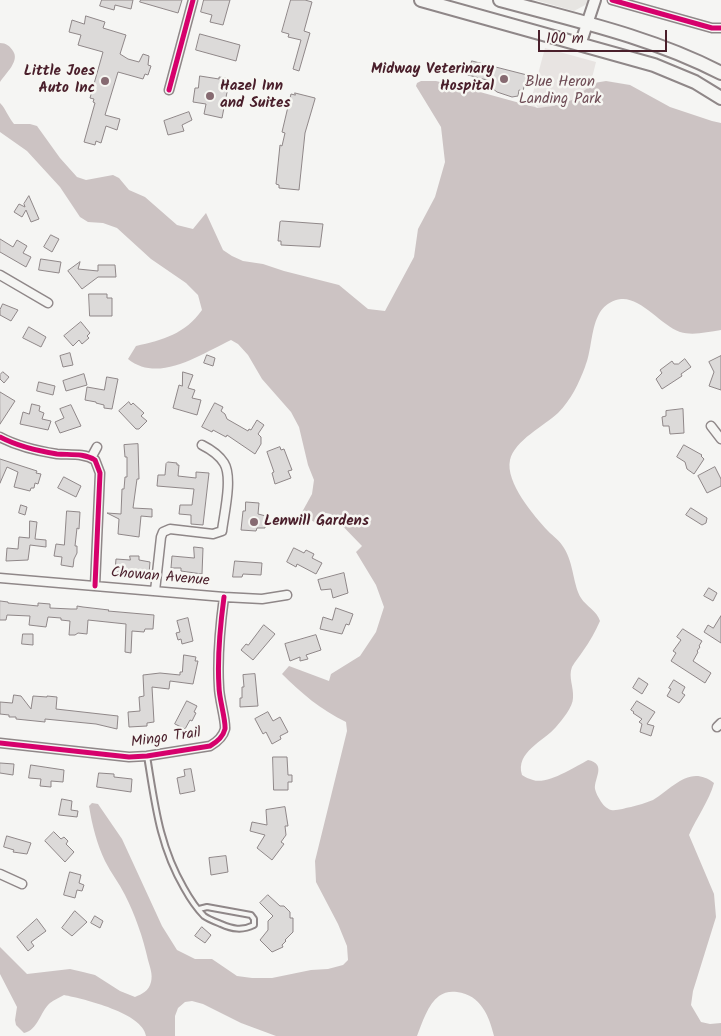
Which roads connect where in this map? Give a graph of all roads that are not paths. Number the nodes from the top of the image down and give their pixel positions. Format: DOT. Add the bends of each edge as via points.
graph roads {
  1 [pos="193,0"];
  2 [pos="421,0"];
  3 [pos="500,0"];
  4 [pos="595,0"];
  5 [pos="612,0"];
  6 [pos="450,4"];
  7 [pos="587,24"];
  8 [pos="721,28"];
  9 [pos="580,45"];
  10 [pos="721,73"];
  11 [pos="169,90"];
  12 [pos="721,98"];
  13 [pos="0,275"];
  14 [pos="48,303"];
  15 [pos="711,426"];
  16 [pos="0,437"];
  17 [pos="721,439"];
  18 [pos="202,445"];
  19 [pos="97,447"];
  20 [pos="91,458"];
  21 [pos="0,578"];
  22 [pos="95,586"];
  23 [pos="155,591"];
  24 [pos="287,594"];
  25 [pos="224,598"];
  26 [pos="222,737"];
  27 [pos="0,743"];
  28 [pos="230,743"];
  29 [pos="146,756"];
  30 [pos="0,874"];
  31 [pos="22,884"];
  32 [pos="199,909"];
  1 -- 11 [label="street"];
  2 -- 6 [label="main road"];
  3 -- 7 [label="main road"];
  4 -- 7 [label="street"];
  5 -- 8 [label="street"];
  6 -- 9 [label="main road"];
  7 -- 9 [label="street"];
  7 -- 10 [label="main road" via="674,51"];
  9 -- 12 [label="main road" via="654,65 695,82"];
  13 -- 14 [label="street"];
  15 -- 17 [label="street"];
  16 -- 20 [label="street" via="36,450"];
  18 -- 23 [label="street" via="217,455 226,468 222,531 213,534 163,532"];
  19 -- 20 [label="street"];
  20 -- 22 [label="street" via="100,473"];
  21 -- 22 [label="street, Chowan Avenue"];
  22 -- 23 [label="street, Chowan Avenue"];
  23 -- 25 [label="street, Chowan Avenue"];
  24 -- 25 [label="street, Chowan Avenue" via="262,599"];
  25 -- 26 [label="street, Mingo Trail" via="218,668 225,723"];
  26 -- 28 [label="street"];
  26 -- 29 [label="street, Mingo Trail" via="210,746"];
  27 -- 29 [label="street, Mingo Trail" via="129,758"];
  29 -- 32 [label="lane" via="158,826 180,881"];
  30 -- 31 [label="street"];
  32 -- 32 [label="lane" via="204,916 225,926 247,929 254,925 251,915 207,907"];
}
